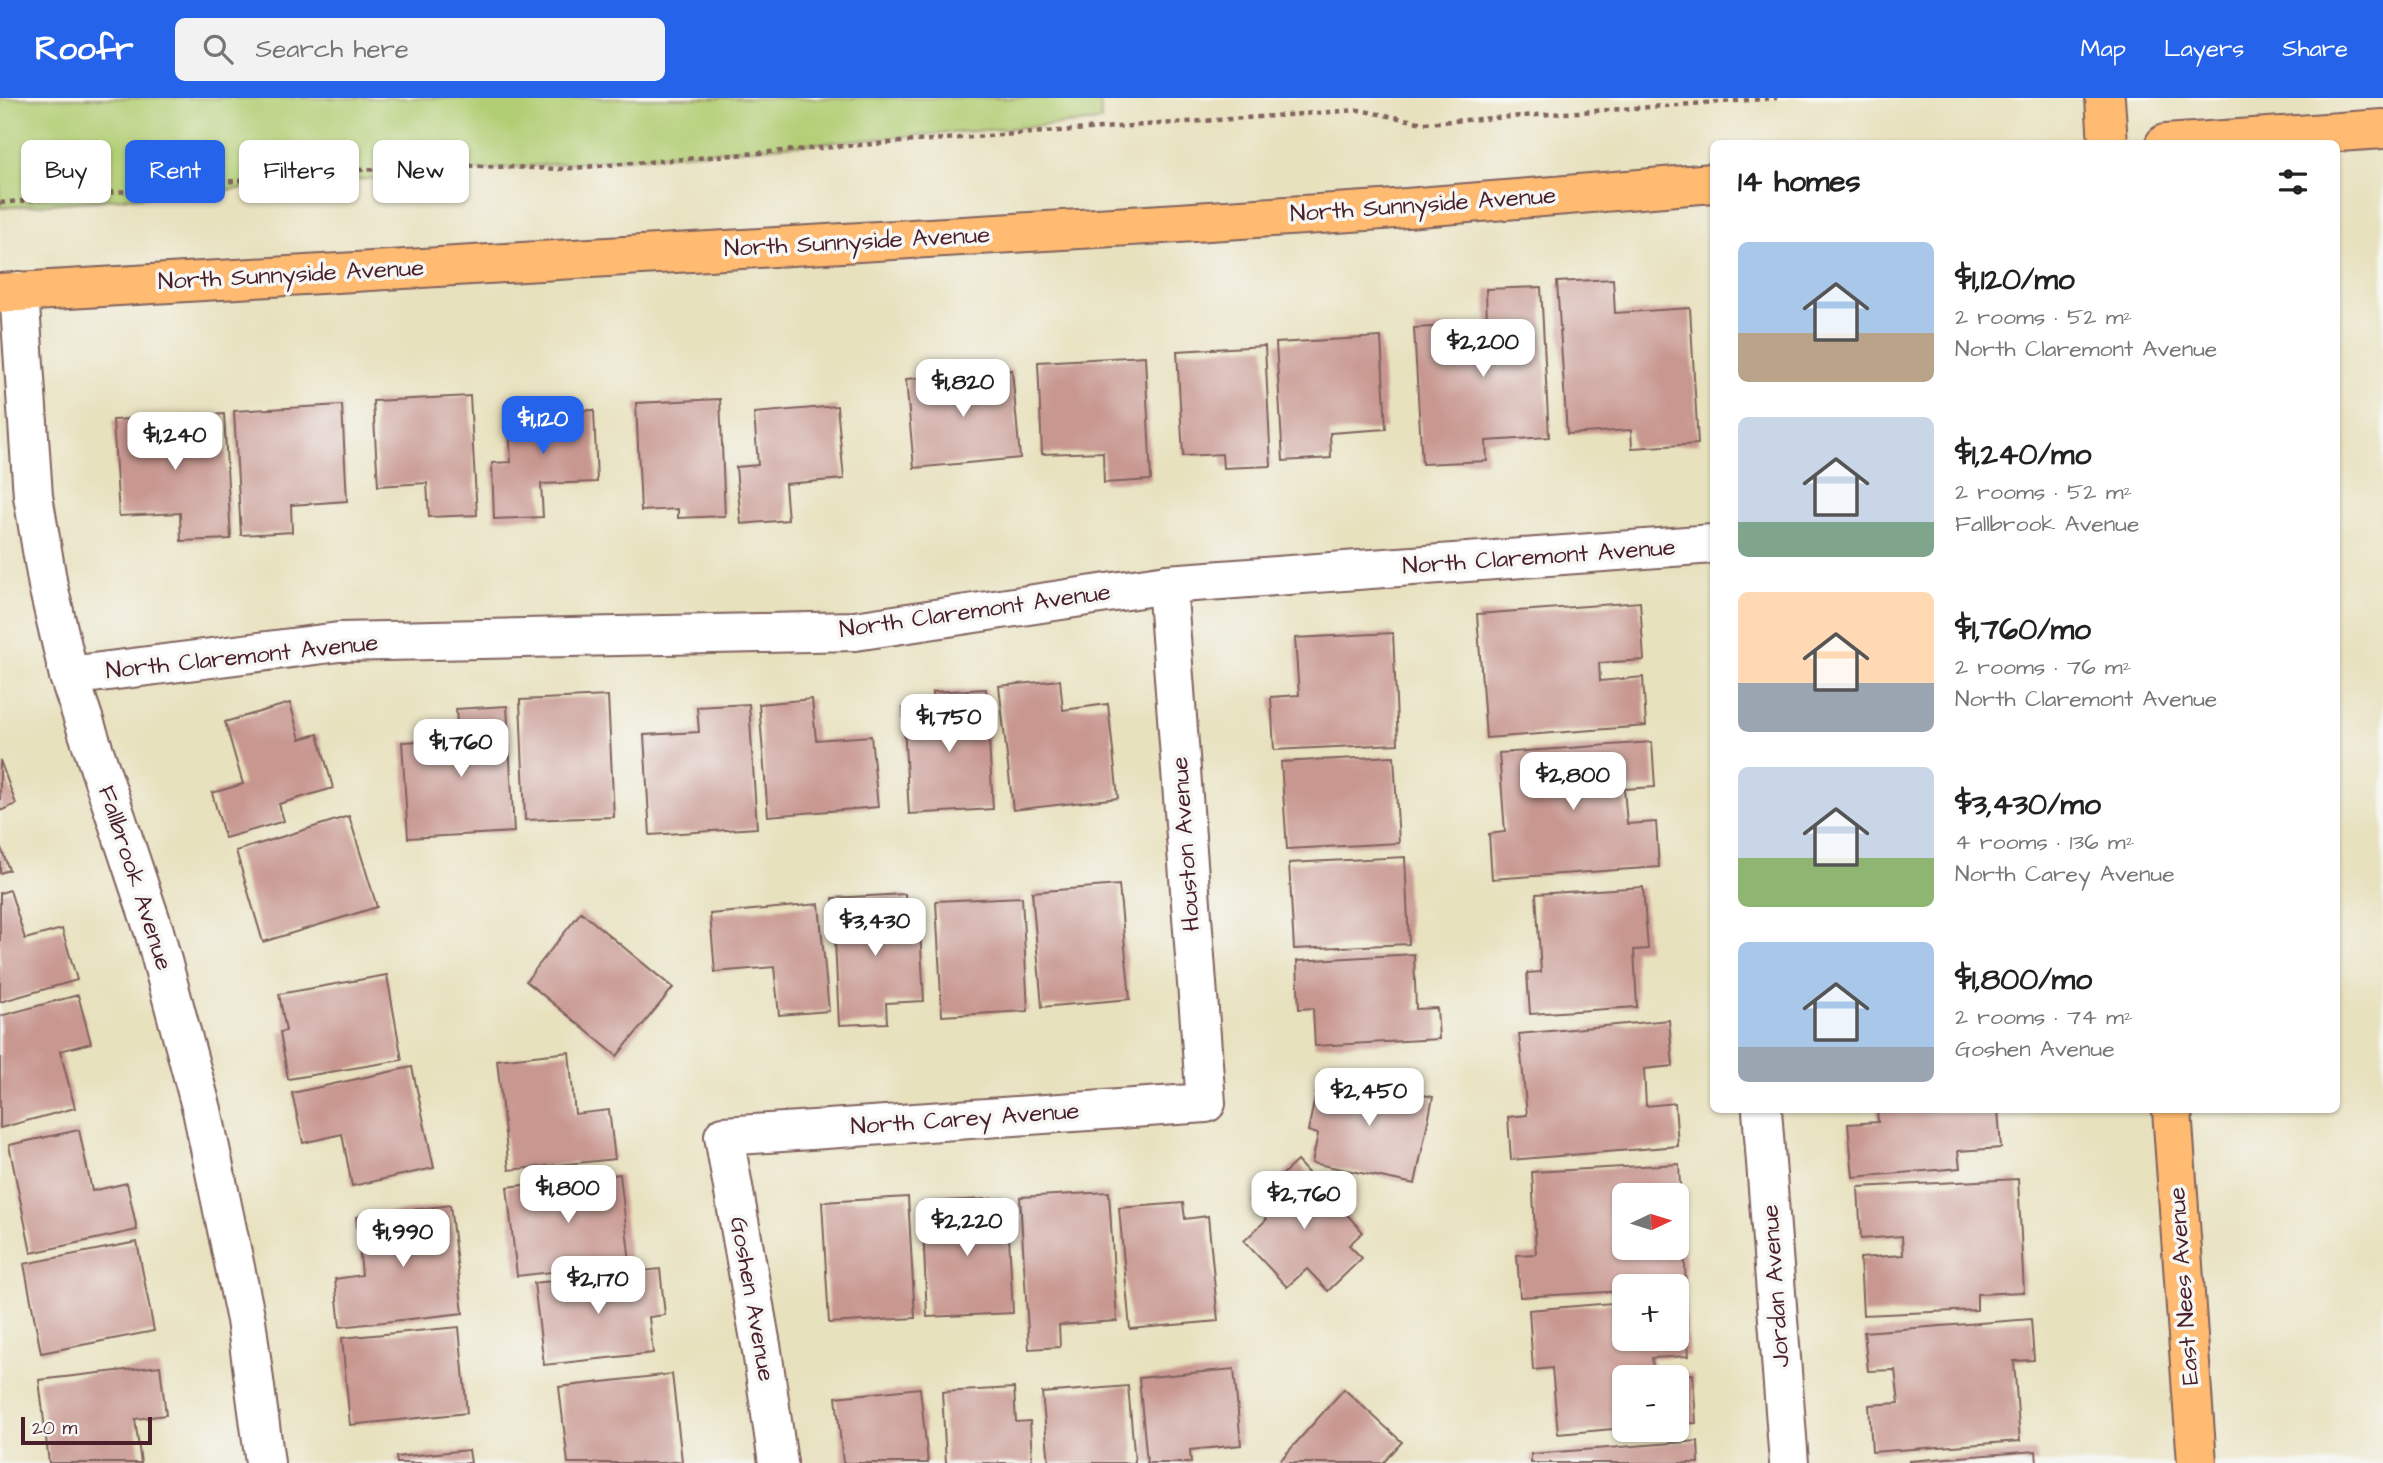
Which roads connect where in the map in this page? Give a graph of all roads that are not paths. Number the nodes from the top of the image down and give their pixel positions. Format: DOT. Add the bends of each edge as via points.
graph roads {
  1 [pos="2105,98"];
  2 [pos="2383,129"];
  3 [pos="2108,140"];
  4 [pos="2223,140"];
  5 [pos="1710,183"];
  6 [pos="10,292"];
  7 [pos="1710,544"];
  8 [pos="1167,584"];
  9 [pos="69,676"];
  10 [pos="1206,1103"];
  11 [pos="1762,1113"];
  12 [pos="2172,1113"];
  13 [pos="724,1136"];
  14 [pos="265,1463"];
  15 [pos="778,1463"];
  16 [pos="1789,1463"];
  17 [pos="2196,1463"];
  1 -- 3 [label="main road"];
  2 -- 4 [label="main road"];
  5 -- 6 [label="main road, North Sunnyside Avenue" via="1230,220"];
  6 -- 9 [label="street, Fallbrook Avenue" via="33,496"];
  7 -- 8 [label="street, North Claremont Avenue"];
  8 -- 9 [label="street, North Claremont Avenue" via="855,631 339,642"];
  8 -- 10 [label="street, Houston Avenue"];
  9 -- 14 [label="street, Fallbrook Avenue" via="154,931 202,1110 246,1320"];
  10 -- 13 [label="street, North Carey Avenue"];
  11 -- 16 [label="street, Jordan Avenue"];
  12 -- 17 [label="main road, East Nees Avenue"];
  13 -- 15 [label="street, Goshen Avenue"];
}
